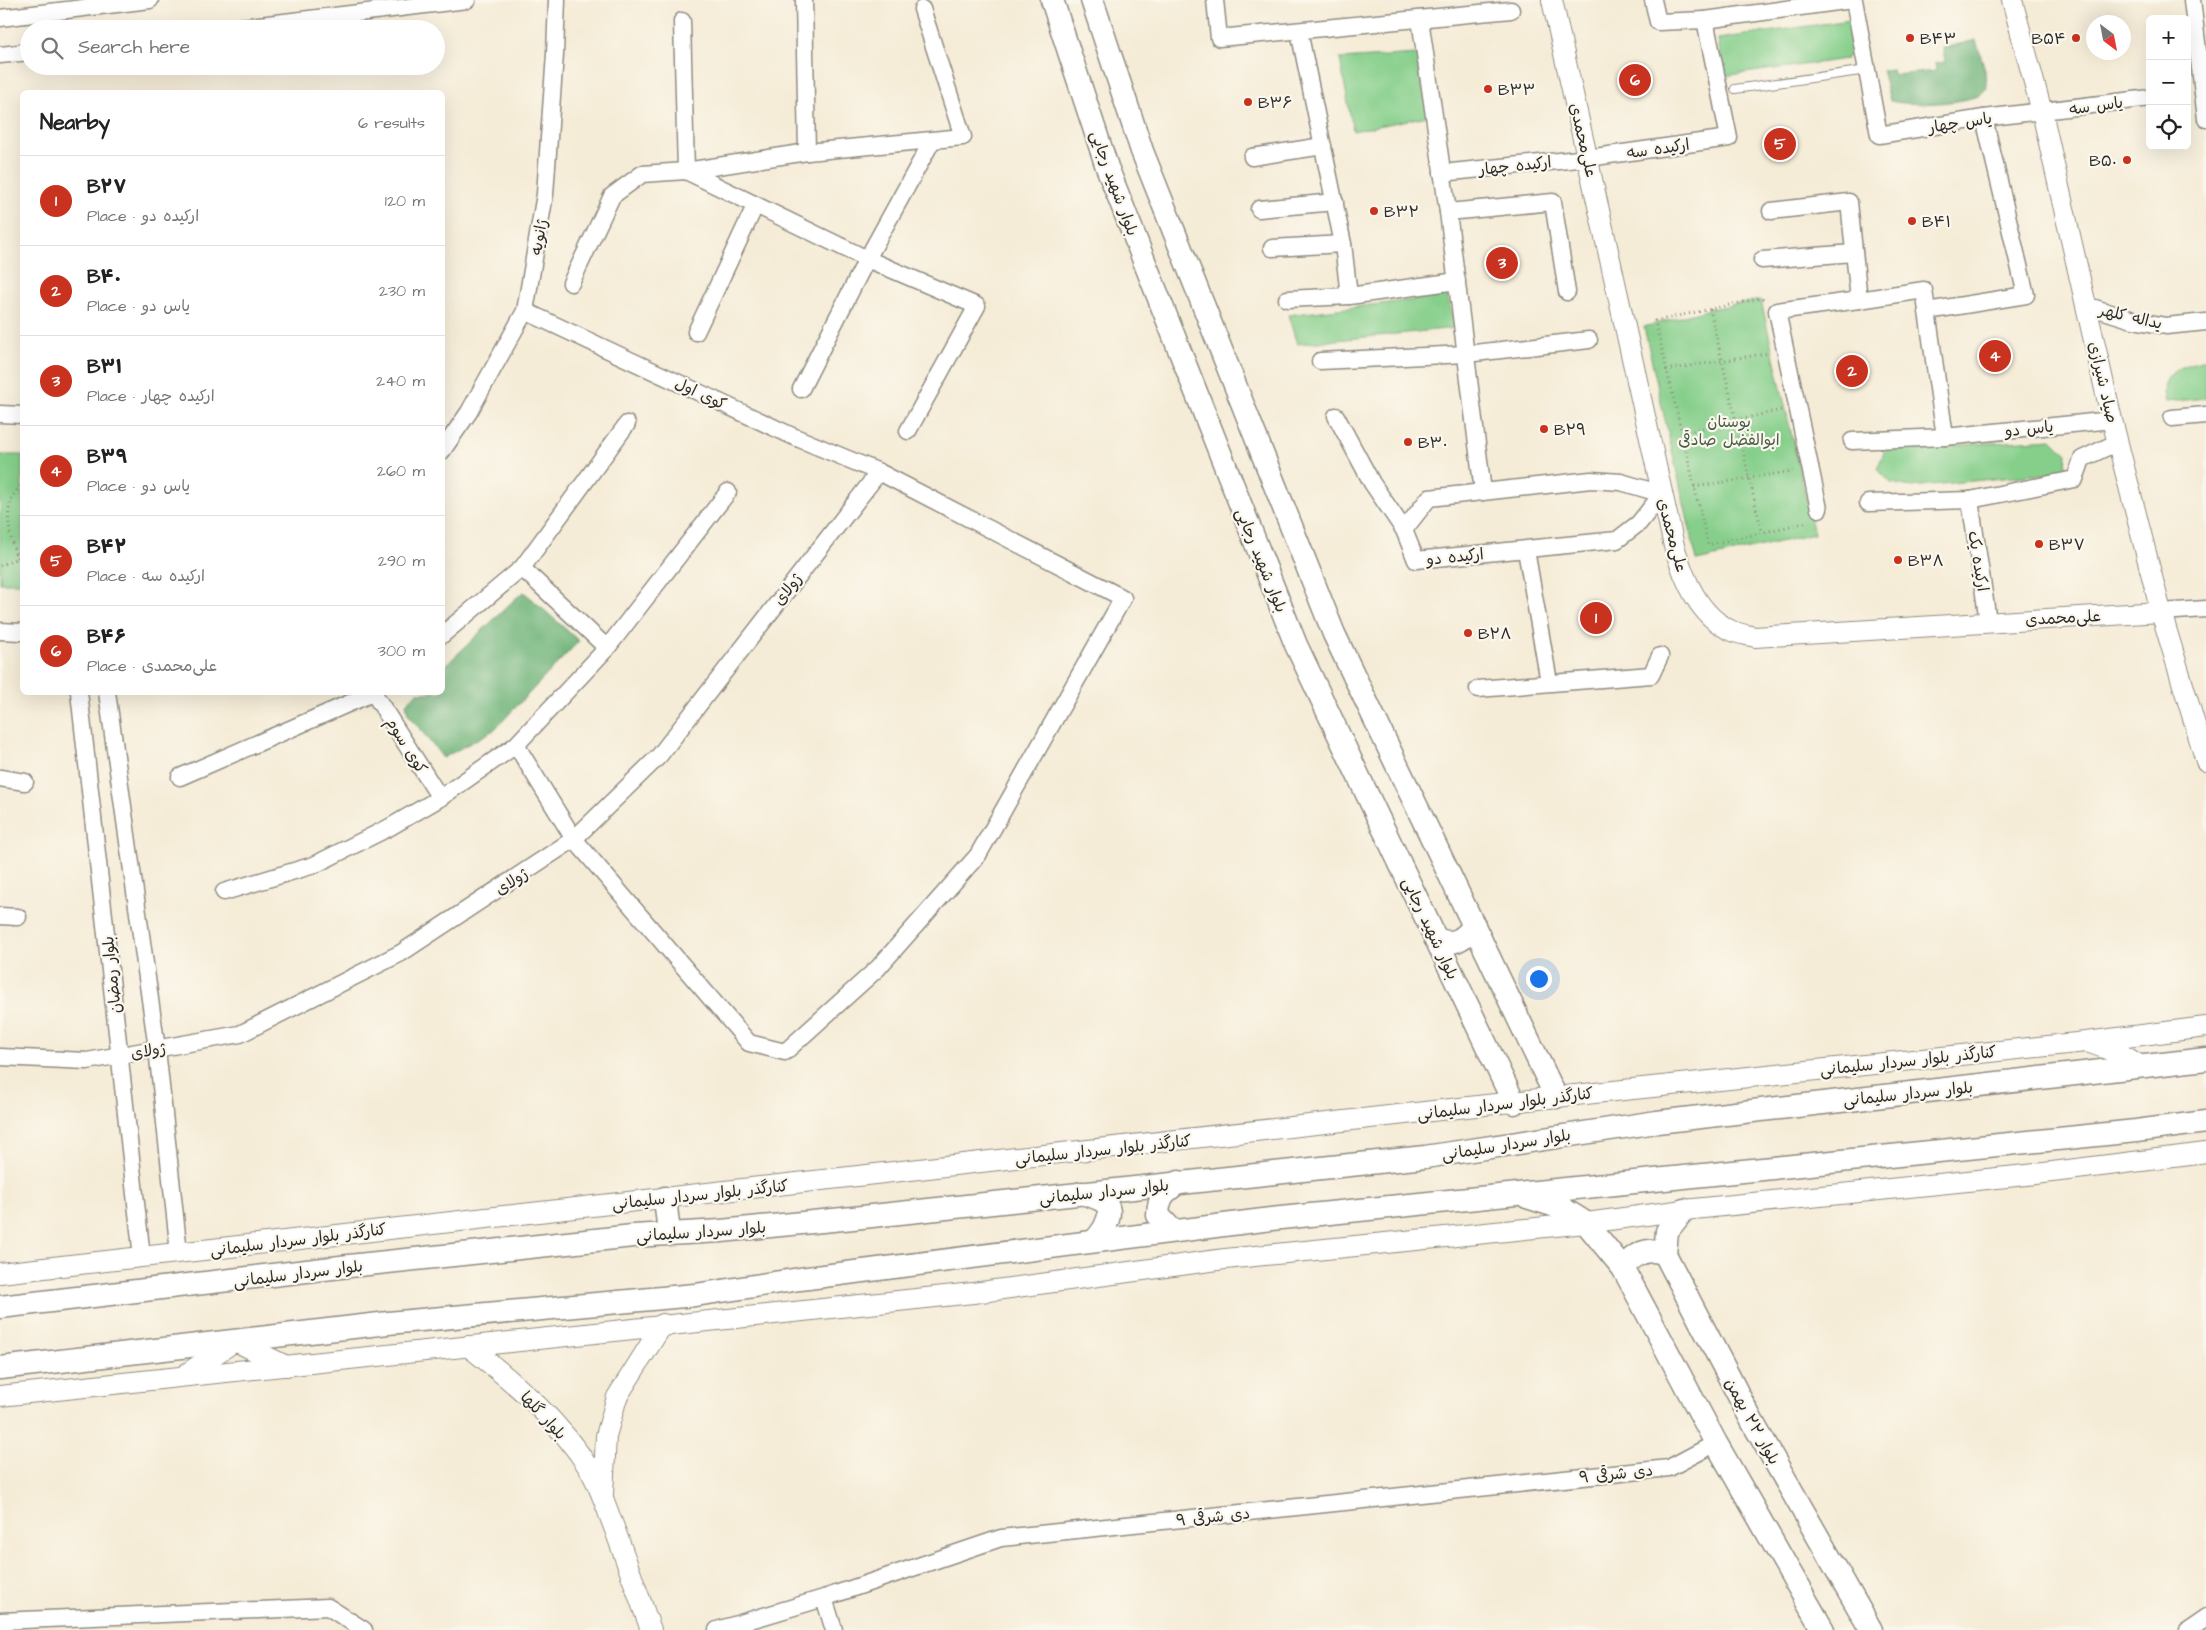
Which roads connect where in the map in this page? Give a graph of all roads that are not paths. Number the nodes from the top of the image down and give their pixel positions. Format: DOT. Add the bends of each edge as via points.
graph roads {
  1 [pos="150,0"];
  2 [pos="467,0"];
  3 [pos="556,0"];
  4 [pos="804,0"];
  5 [pos="1052,0"];
  6 [pos="1092,0"];
  7 [pos="1215,0"];
  8 [pos="1552,0"];
  9 [pos="1653,0"];
  10 [pos="1853,0"];
  11 [pos="2012,0"];
  12 [pos="2192,0"];
  13 [pos="922,9"];
  14 [pos="1511,10"];
  15 [pos="0,18"];
  16 [pos="1420,19"];
  17 [pos="299,20"];
  18 [pos="1705,20"];
  19 [pos="682,22"];
  20 [pos="1299,31"];
  21 [pos="20,53"];
  22 [pos="0,55"];
  23 [pos="1867,70"];
  24 [pos="1735,89"];
  25 [pos="2195,92"];
  26 [pos="2146,99"];
  27 [pos="2042,112"];
  28 [pos="1984,118"];
  29 [pos="2206,119"];
  30 [pos="932,141"];
  31 [pos="1323,146"];
  32 [pos="807,152"];
  33 [pos="1252,157"];
  34 [pos="1588,158"];
  35 [pos="686,171"];
  36 [pos="1442,173"];
  37 [pos="1335,202"];
  38 [pos="755,206"];
  39 [pos="1259,208"];
  40 [pos="1771,211"];
  41 [pos="1448,212"];
  42 [pos="1343,244"];
  43 [pos="1272,248"];
  44 [pos="1854,253"];
  45 [pos="866,259"];
  46 [pos="1762,260"];
  47 [pos="1457,281"];
  48 [pos="572,283"];
  49 [pos="1567,292"];
  50 [pos="1349,296"];
  51 [pos="1287,300"];
  52 [pos="1859,300"];
  53 [pos="2085,305"];
  54 [pos="525,311"];
  55 [pos="1927,311"];
  56 [pos="2206,322"];
  57 [pos="696,332"];
  58 [pos="1589,340"];
  59 [pos="1466,354"];
  60 [pos="1320,361"];
  61 [pos="801,389"];
  62 [pos="0,414"];
  63 [pos="20,415"];
  64 [pos="2206,415"];
  65 [pos="1336,416"];
  66 [pos="2172,418"];
  67 [pos="2112,420"];
  68 [pos="627,424"];
  69 [pos="908,431"];
  70 [pos="1945,436"];
  71 [pos="1852,441"];
  72 [pos="2118,442"];
  73 [pos="445,447"];
  74 [pos="879,472"];
  75 [pos="728,492"];
  76 [pos="1483,492"];
  77 [pos="1662,494"];
  78 [pos="1970,500"];
  79 [pos="1868,502"];
  80 [pos="1816,515"];
  81 [pos="1404,530"];
  82 [pos="1526,550"];
  83 [pos="522,568"];
  84 [pos="2206,609"];
  85 [pos="2161,612"];
  86 [pos="1988,621"];
  87 [pos="0,631"];
  88 [pos="20,632"];
  89 [pos="445,632"];
  90 [pos="606,648"];
  91 [pos="1660,656"];
  92 [pos="1549,682"];
  93 [pos="1478,689"];
  94 [pos="79,695"];
  95 [pos="107,695"];
  96 [pos="369,695"];
  97 [pos="375,695"];
  98 [pos="516,745"];
  99 [pos="2206,761"];
  100 [pos="180,777"];
  101 [pos="0,778"];
  102 [pos="25,782"];
  103 [pos="440,798"];
  104 [pos="574,839"];
  105 [pos="224,892"];
  106 [pos="0,916"];
  107 [pos="18,918"];
  108 [pos="1474,925"];
  109 [pos="1435,938"];
  110 [pos="2206,1027"];
  111 [pos="2086,1042"];
  112 [pos="157,1048"];
  113 [pos="120,1055"];
  114 [pos="0,1057"];
  115 [pos="2206,1059"];
  116 [pos="2142,1067"];
  117 [pos="1556,1097"];
  118 [pos="1514,1102"];
  119 [pos="2206,1122"];
  120 [pos="2206,1153"];
  121 [pos="1179,1182"];
  122 [pos="1082,1193"];
  123 [pos="1518,1194"];
  124 [pos="665,1198"];
  125 [pos="1684,1210"];
  126 [pos="1586,1223"];
  127 [pos="1173,1231"];
  128 [pos="669,1233"];
  129 [pos="1096,1240"];
  130 [pos="179,1253"];
  131 [pos="1665,1254"];
  132 [pos="142,1257"];
  133 [pos="1623,1268"];
  134 [pos="0,1273"];
  135 [pos="0,1307"];
  136 [pos="663,1324"];
  137 [pos="235,1341"];
  138 [pos="468,1346"];
  139 [pos="286,1366"];
  140 [pos="0,1368"];
  141 [pos="184,1375"];
  142 [pos="0,1396"];
  143 [pos="1716,1443"];
  144 [pos="603,1498"];
  145 [pos="824,1598"];
  146 [pos="2206,1618"];
  147 [pos="0,1621"];
  148 [pos="364,1630"];
  149 [pos="651,1630"];
  150 [pos="717,1630"];
  151 [pos="834,1630"];
  152 [pos="1823,1630"];
  153 [pos="1871,1630"];
  154 [pos="2187,1630"];
  1 -- 15 [label="street"];
  2 -- 17 [label="street"];
  3 -- 54 [label="street, ژانویه" via="546,194"];
  4 -- 32 [label="street"];
  5 -- 109 [label="main road, بلوار شهید رجایی" via="1107,166 1296,645"];
  6 -- 108 [label="main road" via="1142,151 1334,634"];
  7 -- 20 [label="street" via="1219,38"];
  8 -- 34 [label="street, علی‌محمدی"];
  9 -- 18 [label="street" via="1658,22"];
  10 -- 18 [label="street"];
  10 -- 23 [label="street"];
  11 -- 27 [label="street, صیاد شیرازی"];
  12 -- 25 [label="street"];
  13 -- 30 [label="street" via="963,137"];
  14 -- 16 [label="street"];
  16 -- 20 [label="street"];
  16 -- 36 [label="street"];
  18 -- 34 [label="street, ارکیده سه" via="1729,138"];
  19 -- 35 [label="street"];
  20 -- 31 [label="street"];
  21 -- 22 [label="street"];
  23 -- 24 [label="lane"];
  23 -- 28 [label="street, یاس چهار" via="1879,135"];
  25 -- 29 [label="street"];
  26 -- 27 [label="street, یاس سه"];
  27 -- 28 [label="street, یاس چهار"];
  27 -- 53 [label="street, صیاد شیرازی"];
  28 -- 55 [label="street" via="2026,295"];
  30 -- 32 [label="street"];
  30 -- 45 [label="street"];
  31 -- 33 [label="street"];
  31 -- 37 [label="street"];
  32 -- 35 [label="street"];
  34 -- 36 [label="street, ارکیده چهار"];
  34 -- 77 [label="street, علی‌محمدی"];
  35 -- 38 [label="street"];
  35 -- 48 [label="street" via="642,174 612,196"];
  36 -- 41 [label="street"];
  37 -- 39 [label="street"];
  37 -- 42 [label="street"];
  38 -- 45 [label="street"];
  38 -- 57 [label="street"];
  40 -- 44 [label="street" via="1849,202"];
  41 -- 47 [label="street"];
  41 -- 49 [label="street" via="1553,202"];
  42 -- 43 [label="street"];
  42 -- 50 [label="street"];
  44 -- 46 [label="street"];
  44 -- 52 [label="street"];
  45 -- 61 [label="street"];
  45 -- 69 [label="street" via="977,306"];
  47 -- 50 [label="street"];
  47 -- 59 [label="street"];
  50 -- 51 [label="street"];
  52 -- 55 [label="street" via="1924,290"];
  52 -- 80 [label="street" via="1777,311"];
  53 -- 56 [label="street, یداله کلهر" via="2166,326"];
  53 -- 67 [label="street, صیاد شیرازی"];
  54 -- 73 [label="street, ژانویه" via="469,412"];
  54 -- 74 [label="street, کوی اول" via="790,435"];
  55 -- 70 [label="street"];
  58 -- 59 [label="street"];
  59 -- 60 [label="street"];
  59 -- 76 [label="street"];
  62 -- 63 [label="street"];
  64 -- 66 [label="street"];
  65 -- 81 [label="street" via="1372,483"];
  67 -- 70 [label="street, یاس دو"];
  67 -- 72 [label="street, صیاد شیرازی"];
  68 -- 83 [label="street"];
  70 -- 71 [label="street, یاس دو"];
  72 -- 78 [label="street" via="2082,459 2075,480"];
  72 -- 85 [label="street, صیاد شیرازی"];
  74 -- 104 [label="street, ژولای" via="659,756"];
  74 -- 104 [label="street, کوی اول" via="1124,598 978,855 878,968 785,1052 749,1043"];
  75 -- 90 [label="street"];
  76 -- 77 [label="street" via="1591,480 1622,482"];
  76 -- 81 [label="street" via="1429,498"];
  77 -- 82 [label="street, ارکیده دو" via="1639,523 1617,540"];
  77 -- 86 [label="street, علی‌محمدی" via="1684,579 1699,603 1732,631 1755,637"];
  78 -- 79 [label="street"];
  78 -- 86 [label="street, ارکیده یک"];
  81 -- 82 [label="street, ارکیده دو" via="1416,560"];
  82 -- 92 [label="street"];
  83 -- 89 [label="street"];
  83 -- 90 [label="street"];
  84 -- 85 [label="street"];
  85 -- 86 [label="street, علی‌محمدی"];
  85 -- 99 [label="street, صیاد شیرازی"];
  87 -- 88 [label="street"];
  90 -- 98 [label="street"];
  91 -- 92 [label="street" via="1651,675"];
  92 -- 93 [label="street"];
  94 -- 113 [label="street, بلوار رمضان"];
  95 -- 112 [label="street"];
  96 -- 100 [label="street"];
  97 -- 103 [label="street, کوی سوم"];
  98 -- 103 [label="street"];
  98 -- 104 [label="street"];
  101 -- 102 [label="street"];
  103 -- 105 [label="street" via="314,865"];
  104 -- 112 [label="street, ژولای" via="401,952 248,1030"];
  106 -- 107 [label="street"];
  108 -- 109 [label="main road" via="1464,937 1452,943"];
  108 -- 117 [label="main road"];
  109 -- 118 [label="main road, بلوار شهید رجایی"];
  110 -- 111 [label="street, کنارگذر بلوار سردار سلیمانی"];
  111 -- 116 [label="street" via="2121,1054"];
  111 -- 117 [label="street, کنارگذر بلوار سردار سلیمانی"];
  112 -- 113 [label="street, ژولای"];
  112 -- 130 [label="street"];
  113 -- 114 [label="street, ژولای" via="86,1061"];
  113 -- 132 [label="street, بلوار رمضان"];
  115 -- 116 [label="main road, بلوار سردار سلیمانی"];
  116 -- 121 [label="main road, بلوار سردار سلیمانی" via="1657,1122 1425,1157"];
  117 -- 118 [label="street, کنارگذر بلوار سردار سلیمانی"];
  118 -- 124 [label="street, کنارگذر بلوار سردار سلیمانی"];
  119 -- 123 [label="main road"];
  120 -- 125 [label="street"];
  121 -- 122 [label="main road, بلوار سردار سلیمانی"];
  121 -- 127 [label="main road" via="1161,1195 1158,1207 1158,1215"];
  122 -- 128 [label="main road, بلوار سردار سلیمانی" via="721,1231"];
  122 -- 129 [label="main road" via="1102,1200 1109,1207 1106,1229"];
  123 -- 126 [label="main road" via="1562,1208"];
  123 -- 127 [label="main road"];
  124 -- 128 [label="main road"];
  124 -- 130 [label="street, کنارگذر بلوار سردار سلیمانی"];
  125 -- 126 [label="street"];
  125 -- 131 [label="main road" via="1667,1231"];
  126 -- 133 [label="main road"];
  126 -- 136 [label="street" via="1225,1259 973,1292"];
  127 -- 129 [label="main road"];
  128 -- 135 [label="main road, بلوار سردار سلیمانی"];
  129 -- 137 [label="main road" via="695,1295 388,1323"];
  130 -- 132 [label="street, کنارگذر بلوار سردار سلیمانی"];
  131 -- 133 [label="main road" via="1656,1250 1636,1254"];
  131 -- 153 [label="main road, بلوار ۲۲ بهمن" via="1753,1423"];
  132 -- 134 [label="street, کنارگذر بلوار سردار سلیمانی"];
  133 -- 143 [label="main road"];
  136 -- 138 [label="street"];
  136 -- 144 [label="street, بلوار گلها" via="617,1397 606,1436"];
  137 -- 139 [label="street"];
  137 -- 140 [label="main road"];
  137 -- 141 [label="street"];
  138 -- 139 [label="street"];
  138 -- 144 [label="street, بلوار گلها" via="538,1407 590,1471"];
  139 -- 141 [label="street"];
  141 -- 142 [label="street"];
  143 -- 145 [label="street, ۹ دی شرقی" via="1669,1468 1001,1538"];
  143 -- 152 [label="main road"];
  144 -- 149 [label="street, بلوار گلها"];
  145 -- 150 [label="street, ۹ دی شرقی"];
  145 -- 151 [label="street"];
  146 -- 154 [label="street"];
  147 -- 148 [label="street" via="328,1607"];
}
